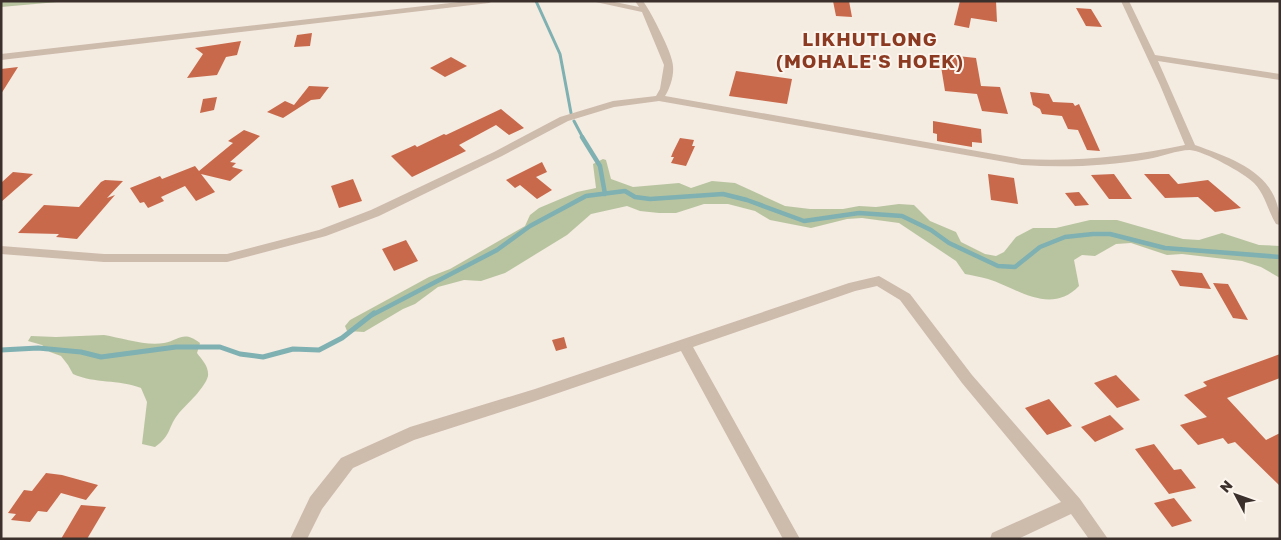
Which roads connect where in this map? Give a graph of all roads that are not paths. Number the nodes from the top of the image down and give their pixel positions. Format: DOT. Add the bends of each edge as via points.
graph roads {
  1 [pos="489,1"];
  2 [pos="595,1"];
  3 [pos="1125,1"];
  4 [pos="642,6"];
  5 [pos="1,57"];
  6 [pos="1151,58"];
  7 [pos="1280,77"];
  8 [pos="658,98"];
  9 [pos="1191,147"];
  10 [pos="1278,217"];
  11 [pos="1,250"];
  12 [pos="684,344"];
  13 [pos="1074,505"];
  14 [pos="298,539"];
  15 [pos="792,539"];
  16 [pos="998,539"];
  17 [pos="1100,539"];
  1 -- 5 [label="street"];
  2 -- 4 [label="street"];
  3 -- 6 [label="street"];
  4 -- 8 [label="street" via="669,65 665,89"];
  6 -- 7 [label="street"];
  6 -- 9 [label="street"];
  8 -- 9 [label="street" via="1022,162 1057,164 1148,156"];
  8 -- 11 [label="street" via="613,104 564,119 375,213 322,233 227,258 104,258"];
  9 -- 10 [label="street" via="1224,160 1264,187"];
  12 -- 13 [label="street" via="854,286 879,281 905,297 967,379"];
  12 -- 14 [label="street" via="410,434 347,463 316,503"];
  12 -- 15 [label="street"];
  13 -- 16 [label="street"];
  13 -- 17 [label="street"];
}
